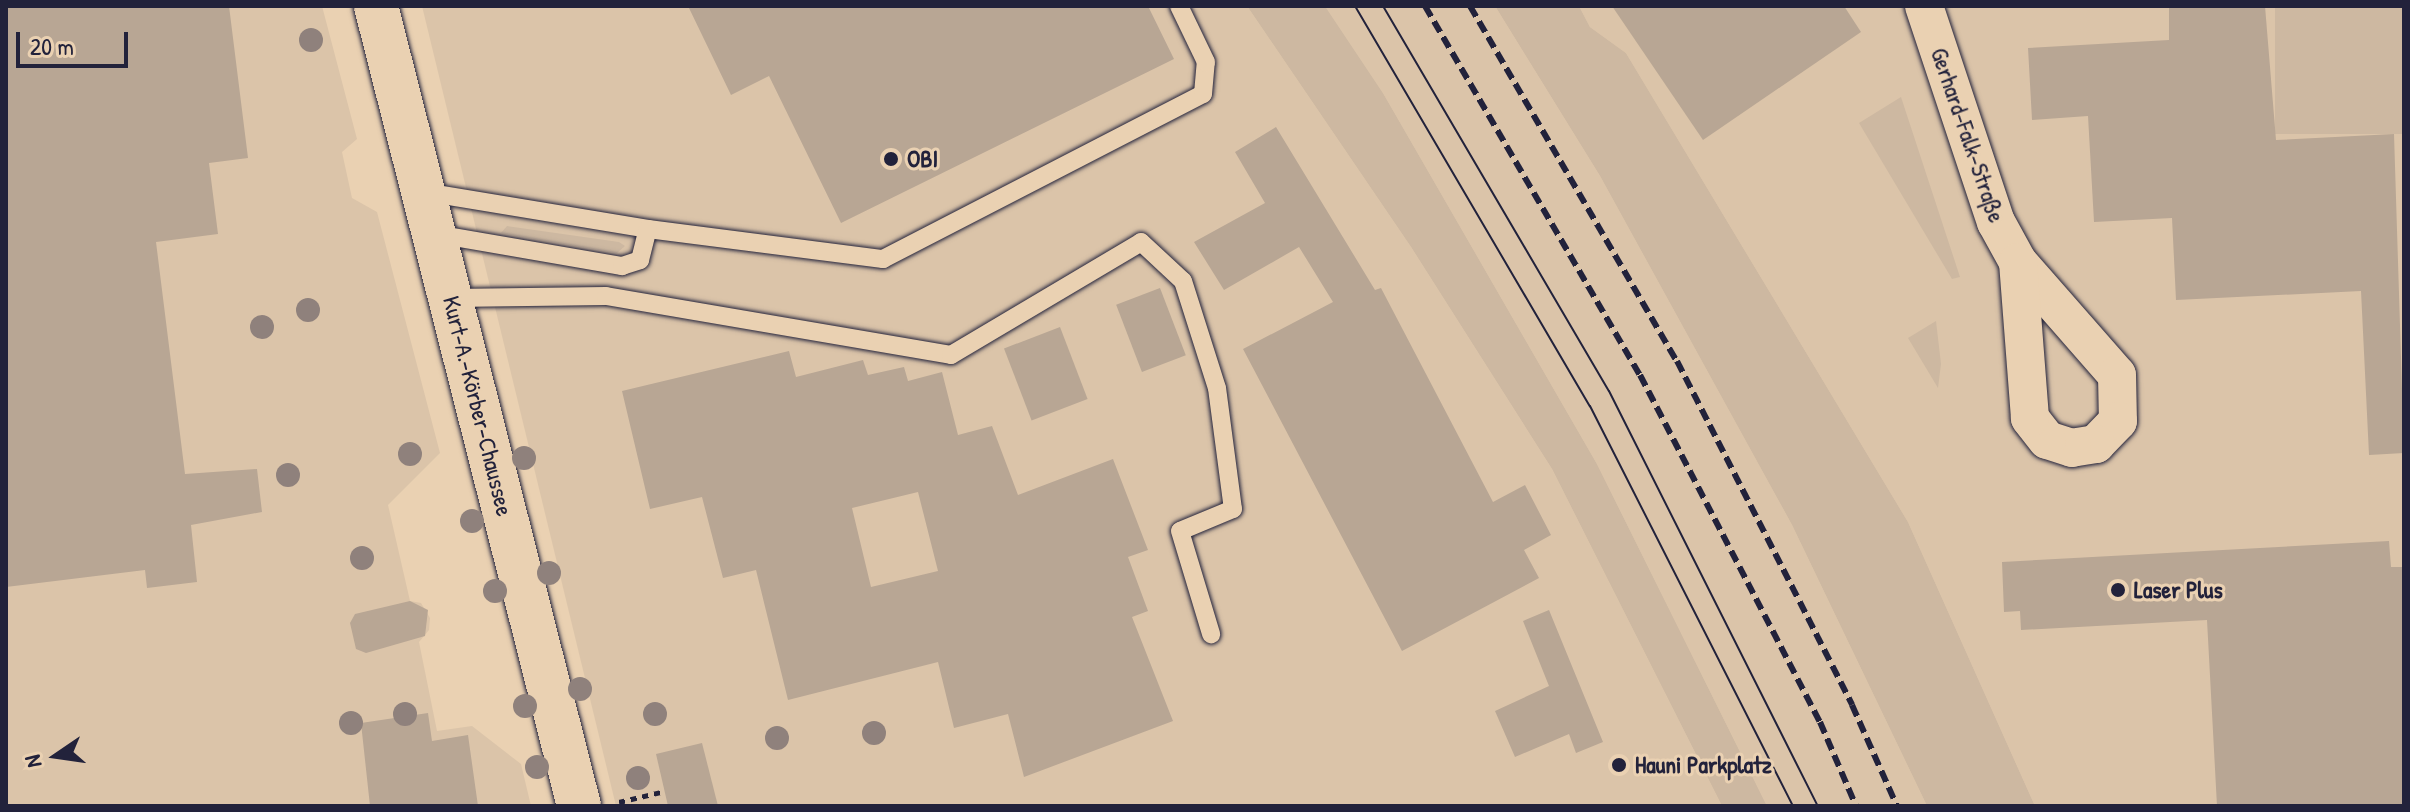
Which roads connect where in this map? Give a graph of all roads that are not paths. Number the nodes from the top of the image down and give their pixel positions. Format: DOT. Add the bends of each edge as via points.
graph roads {
  1 [pos="376,6"];
  2 [pos="1179,6"];
  3 [pos="1924,6"];
  4 [pos="422,191"];
  5 [pos="648,229"];
  6 [pos="433,234"];
  7 [pos="2018,262"];
  8 [pos="450,298"];
  9 [pos="1211,634"];
  10 [pos="597,804"];
  1 -- 4 [label="main road, Kurt-A.-Körber-Chaussee"];
  2 -- 5 [label="lane" via="1206,62 1203,94 883,259"];
  3 -- 7 [label="street, Gerhard-Falk-Straße" via="1996,222"];
  4 -- 5 [label="lane"];
  4 -- 6 [label="main road, Kurt-A.-Körber-Chaussee"];
  5 -- 6 [label="lane" via="640,260 622,266"];
  6 -- 8 [label="main road, Kurt-A.-Körber-Chaussee"];
  8 -- 9 [label="lane" via="606,296 951,355 1141,242 1183,281 1217,388 1233,509 1180,531"];
  8 -- 10 [label="main road, Kurt-A.-Körber-Chaussee"];
}
